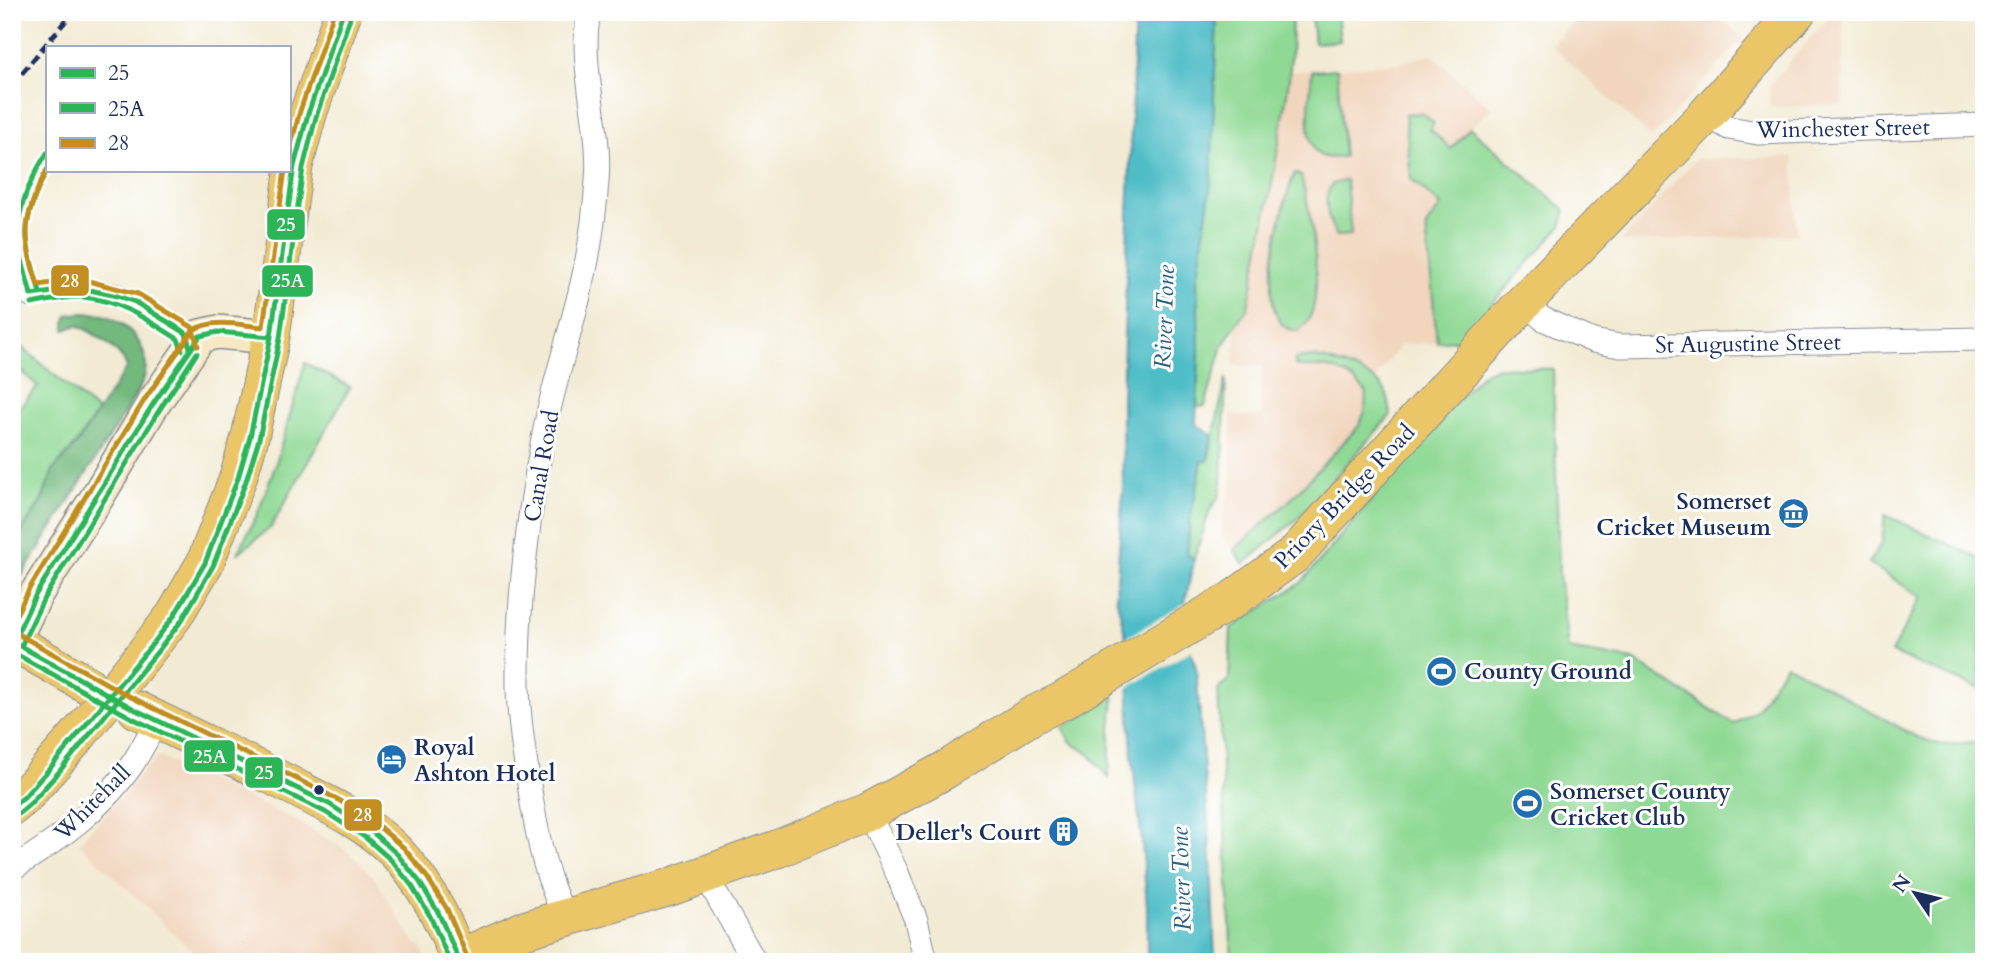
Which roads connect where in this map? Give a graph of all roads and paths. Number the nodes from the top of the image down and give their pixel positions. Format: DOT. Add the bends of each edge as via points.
graph roads {
  1 [pos="343,12"];
  2 [pos="589,12"];
  3 [pos="1797,12"];
  4 [pos="1706,115"];
  5 [pos="1984,125"];
  6 [pos="31,295"];
  7 [pos="1524,302"];
  8 [pos="271,337"];
  9 [pos="1984,339"];
  10 [pos="190,348"];
  11 [pos="13,641"];
  12 [pos="88,685"];
  13 [pos="147,715"];
  14 [pos="12,807"];
  15 [pos="868,812"];
  16 [pos="12,869"];
  17 [pos="708,873"];
  18 [pos="566,919"];
  19 [pos="460,960"];
  20 [pos="755,962"];
  21 [pos="926,962"];
  1 -- 8 [label="main road" via="294,166"];
  2 -- 18 [label="street, Canal Road" via="586,57 598,178 586,269 548,414 534,494 518,689 544,864"];
  3 -- 4 [label="main road, Priory Bridge Road"];
  4 -- 5 [label="street, Winchester Street" via="1729,128 1758,133"];
  4 -- 7 [label="main road, Priory Bridge Road"];
  6 -- 10 [label="street" via="81,288 135,302 186,333"];
  7 -- 9 [label="street, St Augustine Street" via="1543,319 1593,341 1620,345"];
  7 -- 15 [label="main road, Priory Bridge Road" via="1294,555 1231,600"];
  8 -- 10 [label="street" via="218,332 200,336"];
  8 -- 14 [label="main road, bridge" via="250,437 205,563 174,616 141,658"];
  10 -- 11 [label="street" via="36,594"];
  11 -- 12 [label="main road"];
  13 -- 16 [label="street, Whitehall" via="132,765 93,808"];
  13 -- 19 [label="main road" via="341,811 372,831 398,853 434,903"];
  15 -- 17 [label="main road, Priory Bridge Road"];
  15 -- 21 [label="street" via="916,920"];
  17 -- 18 [label="main road, Priory Bridge Road"];
  17 -- 20 [label="street"];
  18 -- 19 [label="main road, Priory Bridge Road" via="524,930"];
}
